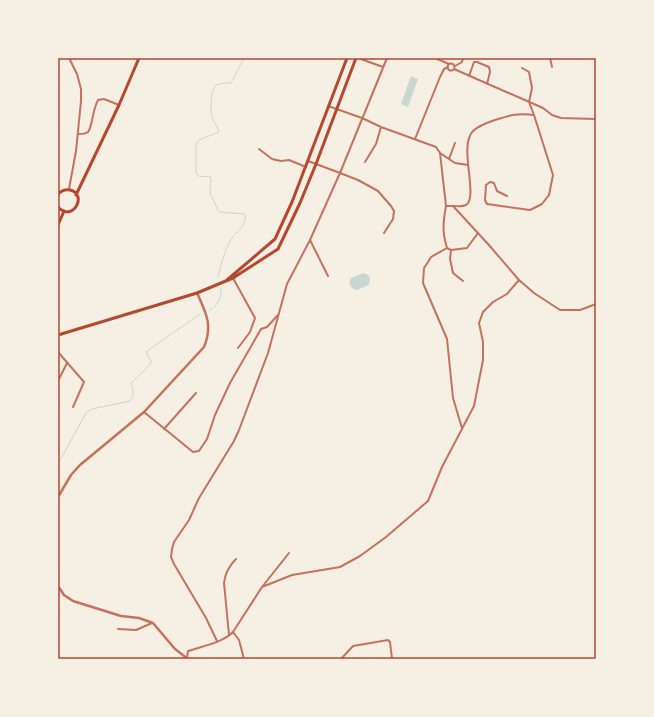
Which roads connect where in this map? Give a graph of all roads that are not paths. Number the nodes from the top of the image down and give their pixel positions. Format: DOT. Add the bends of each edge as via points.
graph roads {
  1 [pos="69,58"];
  2 [pos="139,58"];
  3 [pos="347,58"];
  4 [pos="357,58"];
  5 [pos="387,58"];
  6 [pos="435,58"];
  7 [pos="463,58"];
  8 [pos="550,58"];
  9 [pos="449,64"];
  10 [pos="455,66"];
  11 [pos="448,67"];
  12 [pos="552,67"];
  13 [pos="383,68"];
  14 [pos="522,68"];
  15 [pos="454,69"];
  16 [pos="469,76"];
  17 [pos="488,84"];
  18 [pos="58,88"];
  19 [pos="58,94"];
  20 [pos="529,102"];
  21 [pos="119,105"];
  22 [pos="328,106"];
  23 [pos="336,109"];
  24 [pos="534,115"];
  25 [pos="362,118"];
  26 [pos="596,119"];
  27 [pos="381,127"];
  28 [pos="78,134"];
  29 [pos="415,139"];
  30 [pos="455,143"];
  31 [pos="259,149"];
  32 [pos="440,153"];
  33 [pos="450,159"];
  34 [pos="308,161"];
  35 [pos="365,162"];
  36 [pos="316,164"];
  37 [pos="468,165"];
  38 [pos="306,167"];
  39 [pos="340,173"];
  40 [pos="69,190"];
  41 [pos="58,194"];
  42 [pos="76,195"];
  43 [pos="507,196"];
  44 [pos="446,206"];
  45 [pos="452,206"];
  46 [pos="58,207"];
  47 [pos="64,211"];
  48 [pos="287,212"];
  49 [pos="295,214"];
  50 [pos="58,225"];
  51 [pos="384,233"];
  52 [pos="478,234"];
  53 [pos="310,240"];
  54 [pos="447,248"];
  55 [pos="451,250"];
  56 [pos="328,276"];
  57 [pos="232,277"];
  58 [pos="519,280"];
  59 [pos="463,281"];
  60 [pos="197,293"];
  61 [pos="596,304"];
  62 [pos="279,314"];
  63 [pos="58,335"];
  64 [pos="238,348"];
  65 [pos="58,352"];
  66 [pos="67,362"];
  67 [pos="58,381"];
  68 [pos="196,393"];
  69 [pos="73,407"];
  70 [pos="144,412"];
  71 [pos="164,429"];
  72 [pos="462,429"];
  73 [pos="58,497"];
  74 [pos="289,553"];
  75 [pos="236,559"];
  76 [pos="58,586"];
  77 [pos="262,587"];
  78 [pos="153,623"];
  79 [pos="118,629"];
  80 [pos="233,632"];
  81 [pos="230,635"];
  82 [pos="216,641"];
  83 [pos="187,658"];
  84 [pos="244,659"];
  85 [pos="340,659"];
  86 [pos="392,659"];
  1 -- 28 [label="street" via="76,69 81,89"];
  2 -- 21 [label="main road"];
  3 -- 22 [label="main road"];
  4 -- 13 [label="street"];
  4 -- 23 [label="main road"];
  5 -- 13 [label="street"];
  6 -- 9 [label="street"];
  7 -- 10 [label="street" via="462,62"];
  8 -- 12 [label="street"];
  9 -- 10 [label="street" via="453,63"];
  9 -- 11 [label="street"];
  10 -- 15 [label="street"];
  11 -- 15 [label="street" via="450,70"];
  11 -- 29 [label="street" via="440,77"];
  13 -- 25 [label="street"];
  14 -- 20 [label="street" via="529,72 532,88"];
  15 -- 16 [label="street"];
  16 -- 17 [label="street"];
  16 -- 17 [label="street" via="474,62 487,65 490,70"];
  17 -- 20 [label="street"];
  18 -- 19 [label="street"];
  20 -- 24 [label="street"];
  20 -- 26 [label="street" via="561,118"];
  21 -- 28 [label="street" via="104,99 98,100 92,114 90,129 85,134"];
  21 -- 42 [label="main road"];
  22 -- 23 [label="street"];
  22 -- 34 [label="main road"];
  23 -- 25 [label="street"];
  23 -- 36 [label="main road"];
  24 -- 37 [label="street" via="512,114 473,131 467,147"];
  24 -- 43 [label="street" via="553,175 549,195 542,204 530,210 487,204 486,185 494,183 498,192"];
  25 -- 27 [label="street"];
  25 -- 39 [label="street"];
  27 -- 29 [label="street"];
  27 -- 35 [label="street" via="376,144"];
  28 -- 40 [label="street"];
  29 -- 32 [label="street" via="436,147"];
  30 -- 33 [label="street"];
  31 -- 38 [label="street" via="272,159 289,160"];
  32 -- 33 [label="street"];
  32 -- 44 [label="street"];
  33 -- 37 [label="street" via="455,163"];
  34 -- 36 [label="street"];
  34 -- 38 [label="main road"];
  36 -- 39 [label="street"];
  36 -- 49 [label="main road"];
  37 -- 45 [label="street" via="471,188 467,205"];
  38 -- 48 [label="main road"];
  39 -- 51 [label="street" via="378,191 393,208 393,219"];
  39 -- 53 [label="street"];
  40 -- 41 [label="main road"];
  40 -- 42 [label="main road"];
  42 -- 47 [label="main road" via="76,208 70,212"];
  44 -- 45 [label="street"];
  44 -- 54 [label="street" via="443,224"];
  45 -- 52 [label="street"];
  46 -- 47 [label="main road"];
  47 -- 50 [label="main road"];
  48 -- 49 [label="main road"];
  48 -- 57 [label="main road" via="275,239"];
  49 -- 57 [label="main road" via="278,249"];
  52 -- 55 [label="street" via="467,248"];
  52 -- 58 [label="street"];
  53 -- 56 [label="street"];
  53 -- 62 [label="street" via="287,284"];
  54 -- 55 [label="street"];
  54 -- 72 [label="street" via="428,262 424,268 423,283 447,339 454,398"];
  55 -- 59 [label="street" via="453,273"];
  57 -- 60 [label="main road"];
  57 -- 64 [label="street" via="255,318 250,332"];
  58 -- 61 [label="street" via="560,310 580,310"];
  58 -- 72 [label="street" via="507,294 483,312 479,323 483,342 479,383 474,406"];
  60 -- 63 [label="main road"];
  60 -- 70 [label="street" via="207,315 207,338 204,346"];
  62 -- 71 [label="street" via="272,323 261,329 238,367 215,415 207,439 199,451 193,452"];
  62 -- 82 [label="street" via="266,359 234,441 172,549 174,564 206,618"];
  65 -- 66 [label="street"];
  66 -- 67 [label="street"];
  66 -- 69 [label="street" via="84,382"];
  68 -- 71 [label="street"];
  70 -- 71 [label="street"];
  70 -- 73 [label="street" via="80,465"];
  72 -- 77 [label="street" via="428,501 386,537 340,567 292,575"];
  74 -- 77 [label="street"];
  75 -- 81 [label="street" via="224,583"];
  76 -- 78 [label="street" via="69,599 78,603"];
  77 -- 80 [label="street"];
  78 -- 79 [label="street" via="136,630"];
  78 -- 83 [label="street" via="175,649"];
  80 -- 81 [label="street"];
  80 -- 84 [label="street" via="239,640"];
  81 -- 82 [label="street"];
  82 -- 83 [label="street" via="188,651"];
  85 -- 86 [label="street" via="353,646 388,640"];
}
